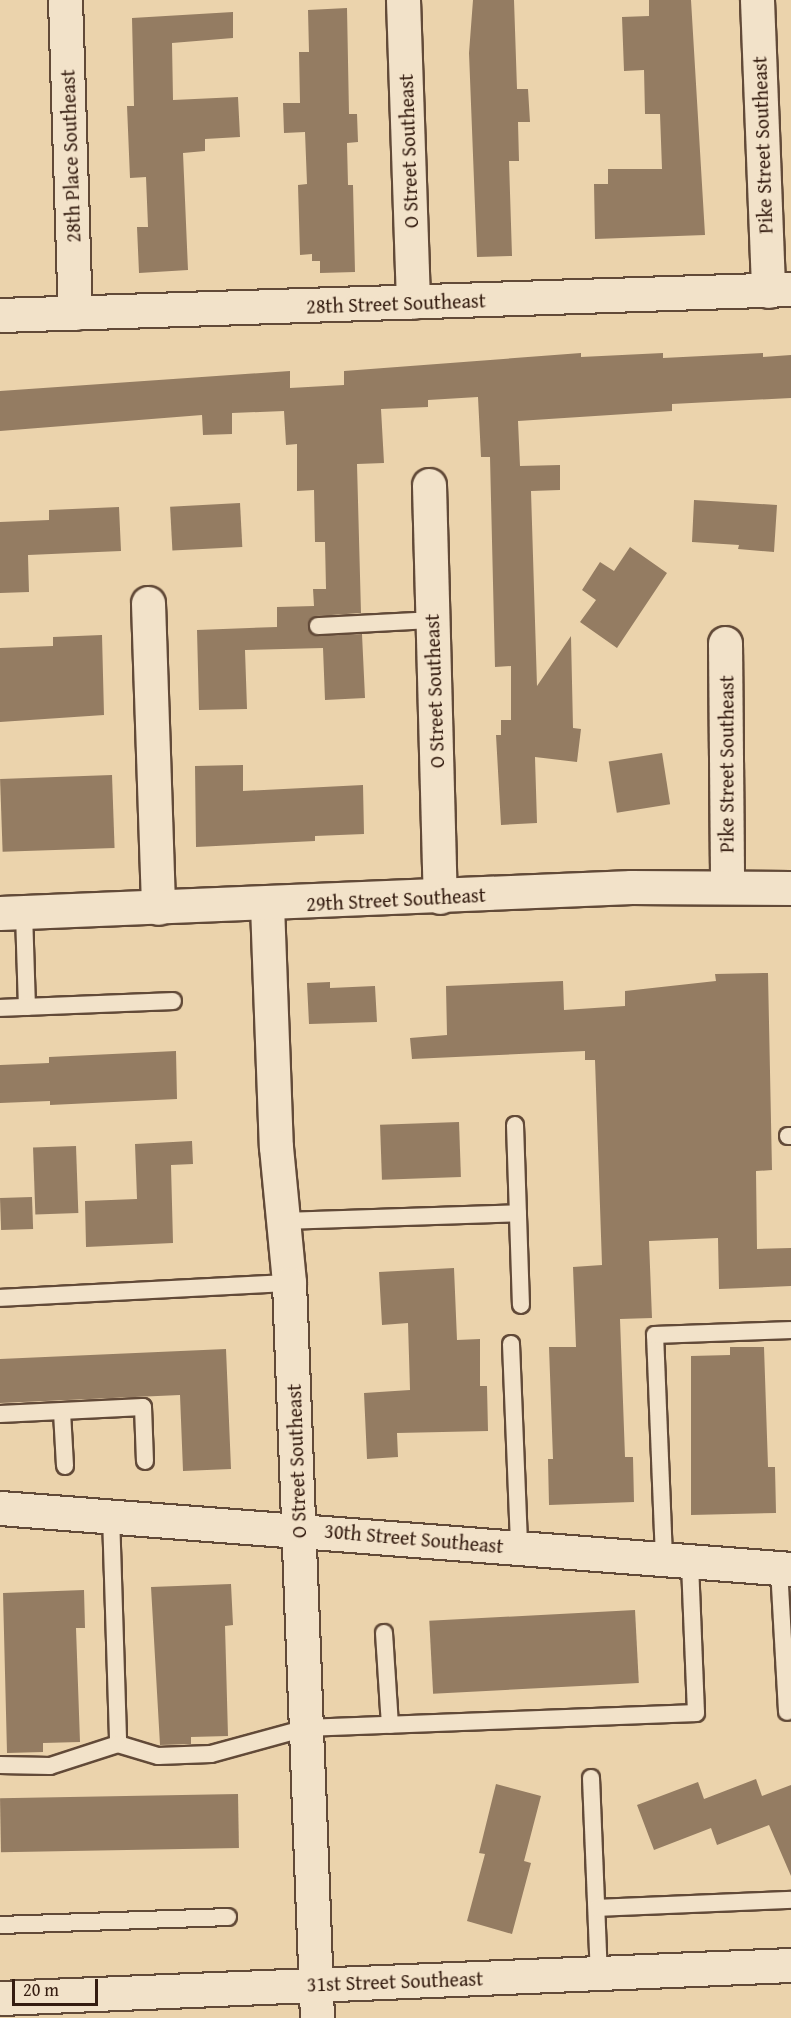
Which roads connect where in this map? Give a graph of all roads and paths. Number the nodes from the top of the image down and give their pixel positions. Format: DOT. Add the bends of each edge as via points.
graph roads {
  1 [pos="64,0"];
  2 [pos="403,0"];
  3 [pos="757,0"];
  4 [pos="779,290"];
  5 [pos="413,302"];
  6 [pos="75,313"];
  7 [pos="0,315"];
  8 [pos="429,484"];
  9 [pos="148,603"];
  10 [pos="432,620"];
  11 [pos="318,626"];
  12 [pos="725,643"];
  13 [pos="727,885"];
  14 [pos="791,888"];
  15 [pos="440,897"];
  16 [pos="267,905"];
  17 [pos="158,908"];
  18 [pos="12,913"];
  19 [pos="173,1002"];
  20 [pos="27,1007"];
  21 [pos="0,1008"];
  22 [pos="514,1125"];
  23 [pos="518,1213"];
  24 [pos="283,1221"];
  25 [pos="289,1283"];
  26 [pos="0,1298"];
  27 [pos="521,1305"];
  28 [pos="791,1330"];
  29 [pos="512,1344"];
  30 [pos="62,1412"];
  31 [pos="0,1414"];
  32 [pos="145,1461"];
  33 [pos="65,1466"];
  34 [pos="0,1508"];
  35 [pos="111,1515"];
  36 [pos="299,1528"];
  37 [pos="519,1546"];
  38 [pos="677,1560"];
  39 [pos="785,1569"];
  40 [pos="384,1633"];
  41 [pos="787,1712"];
  42 [pos="390,1725"];
  43 [pos="306,1728"];
  44 [pos="118,1744"];
  45 [pos="0,1765"];
  46 [pos="591,1778"];
  47 [pos="791,1900"];
  48 [pos="597,1908"];
  49 [pos="228,1917"];
  50 [pos="0,1925"];
  51 [pos="791,1965"];
  52 [pos="599,1973"];
  53 [pos="0,1981"];
  54 [pos="316,1984"];
  55 [pos="0,1998"];
  56 [pos="317,2018"];
  1 -- 6 [label="street, 28th Place Southeast"];
  2 -- 5 [label="street, O Street Southeast"];
  3 -- 4 [label="street, Pike Street Southeast"];
  4 -- 5 [label="street, 28th Street Southeast"];
  5 -- 6 [label="street, 28th Street Southeast"];
  6 -- 7 [label="street, 28th Street Southeast"];
  8 -- 10 [label="street, O Street Southeast"];
  9 -- 17 [label="street"];
  10 -- 11 [label="lane"];
  10 -- 15 [label="street, O Street Southeast"];
  12 -- 13 [label="street, Pike Street Southeast"];
  13 -- 14 [label="street, 29th Street Southeast"];
  13 -- 15 [label="street, 29th Street Southeast"];
  15 -- 16 [label="street, 29th Street Southeast"];
  16 -- 17 [label="street, 29th Street Southeast"];
  16 -- 24 [label="street, O Street Southeast" via="276,1147"];
  17 -- 18 [label="street, 29th Street Southeast"];
  18 -- 20 [label="lane"];
  19 -- 20 [label="lane"];
  20 -- 21 [label="lane"];
  22 -- 23 [label="lane"];
  23 -- 24 [label="lane"];
  23 -- 27 [label="lane"];
  24 -- 25 [label="street, O Street Southeast"];
  25 -- 26 [label="lane"];
  25 -- 36 [label="street, O Street Southeast"];
  28 -- 38 [label="lane" via="655,1335"];
  29 -- 37 [label="lane"];
  30 -- 31 [label="lane"];
  30 -- 32 [label="lane" via="143,1407"];
  30 -- 33 [label="lane"];
  34 -- 35 [label="street, 30th Street Southeast"];
  35 -- 36 [label="street, 30th Street Southeast"];
  35 -- 44 [label="lane"];
  36 -- 37 [label="street, 30th Street Southeast"];
  36 -- 43 [label="street, O Street Southeast"];
  37 -- 38 [label="street, 30th Street Southeast"];
  38 -- 39 [label="street, 30th Street Southeast"];
  38 -- 42 [label="lane" via="696,1713"];
  39 -- 41 [label="lane"];
  40 -- 42 [label="lane"];
  42 -- 43 [label="lane"];
  43 -- 44 [label="lane" via="211,1754 158,1756"];
  43 -- 54 [label="street, O Street Southeast"];
  44 -- 45 [label="lane" via="50,1766"];
  46 -- 48 [label="lane"];
  47 -- 48 [label="lane"];
  48 -- 52 [label="lane"];
  49 -- 50 [label="lane"];
  51 -- 52 [label="street, 31st Street Southeast"];
  52 -- 54 [label="street, 31st Street Southeast"];
  53 -- 55 [label="lane"];
  54 -- 55 [label="street, 31st Street Southeast"];
  54 -- 56 [label="street, O Street Southeast"];
}
